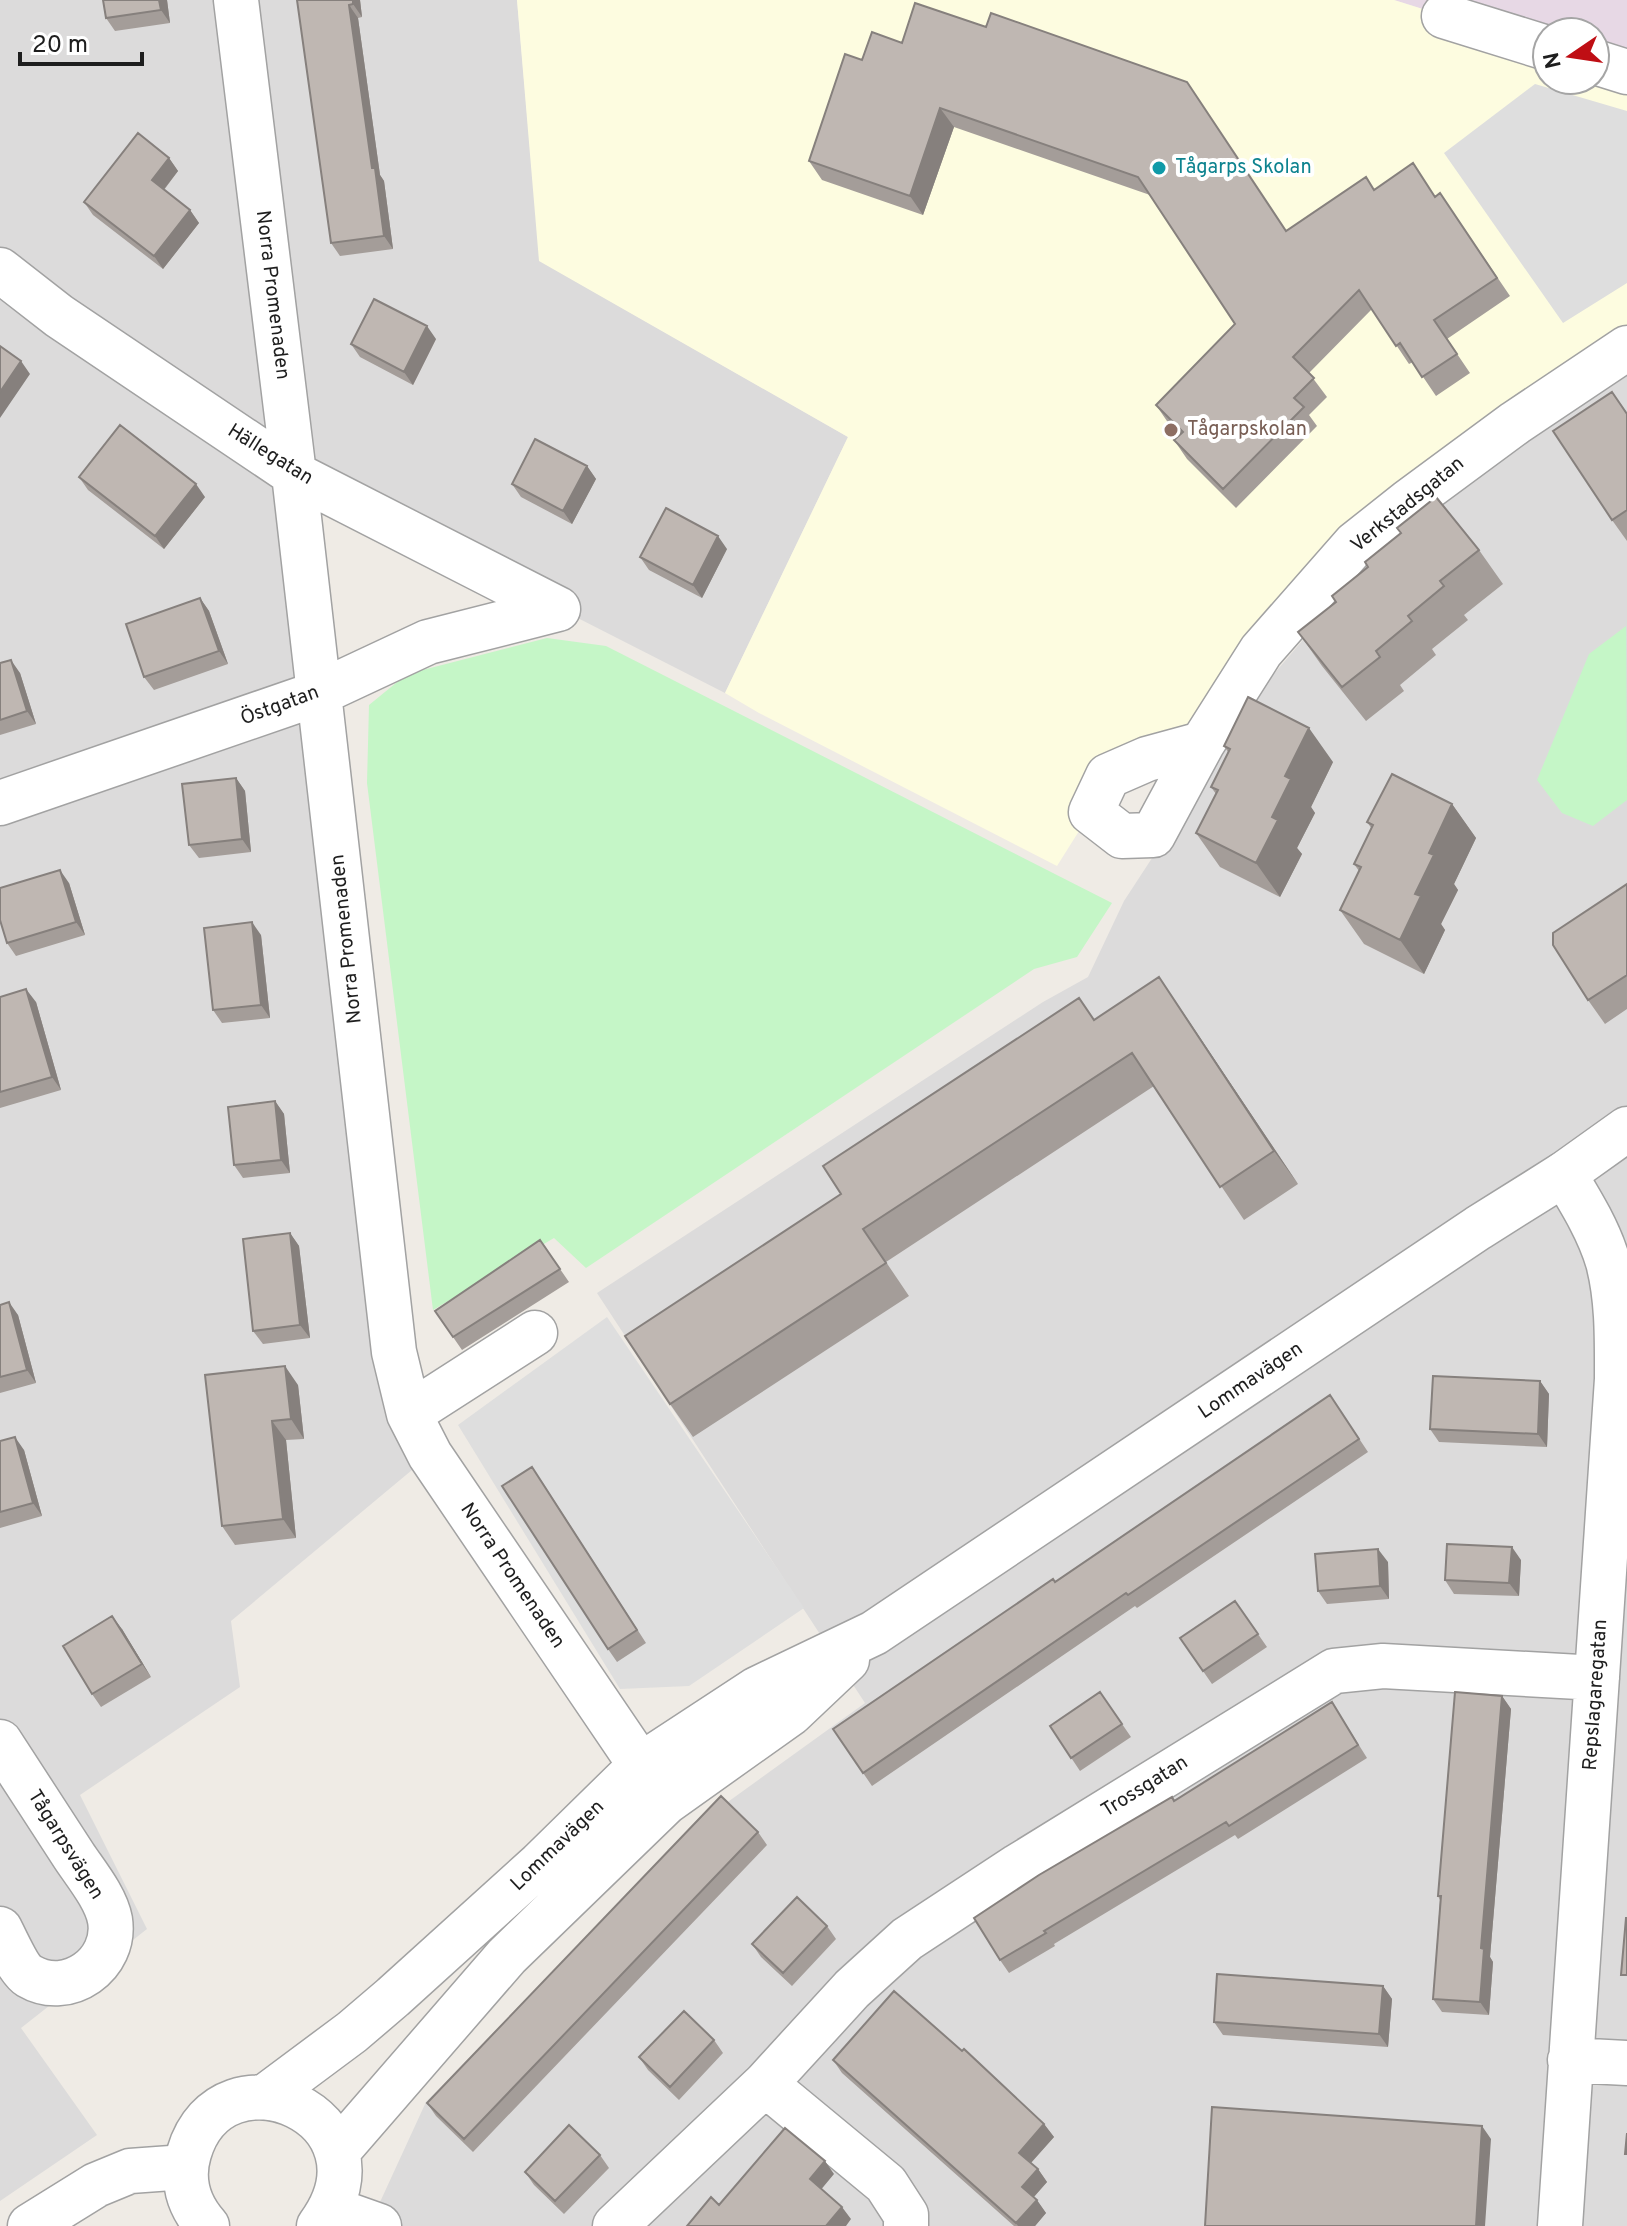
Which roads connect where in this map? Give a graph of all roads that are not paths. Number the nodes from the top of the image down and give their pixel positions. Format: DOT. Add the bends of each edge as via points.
graph roads {
  1 [pos="236,0"];
  2 [pos="1444,16"];
  3 [pos="1531,43"];
  4 [pos="0,270"];
  5 [pos="1627,348"];
  6 [pos="294,474"];
  7 [pos="558,609"];
  8 [pos="319,693"];
  9 [pos="1202,744"];
  10 [pos="0,803"];
  11 [pos="1627,1129"];
  12 [pos="1564,1174"];
  13 [pos="535,1333"];
  14 [pos="409,1414"];
  15 [pos="874,1633"];
  16 [pos="1597,1678"];
  17 [pos="0,1742"];
  18 [pos="641,1765"];
  19 [pos="666,1802"];
  20 [pos="0,1929"];
  21 [pos="1570,2060"];
  22 [pos="1627,2063"];
  23 [pos="765,2084"];
  24 [pos="266,2096"];
  25 [pos="337,2152"];
  26 [pos="185,2167"];
  27 [pos="325,2218"];
  28 [pos="201,2222"];
  29 [pos="30,2226"];
  30 [pos="379,2226"];
  31 [pos="615,2226"];
  32 [pos="906,2226"];
  33 [pos="1560,2226"];
  1 -- 6 [label="street, Norra Promenaden"];
  2 -- 3 [label="street"];
  4 -- 6 [label="street, Hällegatan" via="59,316"];
  5 -- 9 [label="street, Verkstadsgatan" via="1515,423 1355,544 1261,651"];
  6 -- 7 [label="street, Hällegatan"];
  6 -- 8 [label="street, Norra Promenaden"];
  7 -- 8 [label="street, Östgatan" via="428,642"];
  8 -- 10 [label="street, Östgatan"];
  8 -- 14 [label="street, Norra Promenaden" via="394,1352"];
  11 -- 12 [label="street, Lommavägen"];
  12 -- 15 [label="street, Lommavägen"];
  12 -- 16 [label="street, Repslagaregatan" via="1608,1262 1617,1323"];
  13 -- 14 [label="street"];
  14 -- 18 [label="street, Norra Promenaden" via="430,1455"];
  15 -- 18 [label="street, Lommavägen" via="757,1689"];
  15 -- 19 [label="street, Lommavägen" via="791,1713"];
  16 -- 21 [label="street, Repslagaregatan"];
  16 -- 23 [label="street, Trossgatan" via="1383,1666 1334,1671 907,1939 852,1989"];
  17 -- 20 [label="street, Tågarpsvägen" via="96,1890 110,1919 109,1949 96,1967 74,1981 49,1984 26,1975"];
  18 -- 19 [label="street, Norra Promenaden"];
  18 -- 24 [label="street, Lommavägen" via="393,1997"];
  19 -- 25 [label="street, Lommavägen" via="507,1956"];
  21 -- 22 [label="street"];
  21 -- 33 [label="street, Repslagaregatan"];
  23 -- 31 [label="street, Trossgatan"];
  23 -- 32 [label="street" via="886,2184 906,2215"];
  24 -- 25 [label="street" via="310,2113"];
  24 -- 26 [label="street, Lommavägen" via="237,2101 211,2115 193,2139"];
  25 -- 27 [label="street" via="339,2181"];
  26 -- 28 [label="street" via="187,2192"];
  26 -- 29 [label="street" via="130,2171 96,2185"];
  27 -- 30 [label="street"];
}
